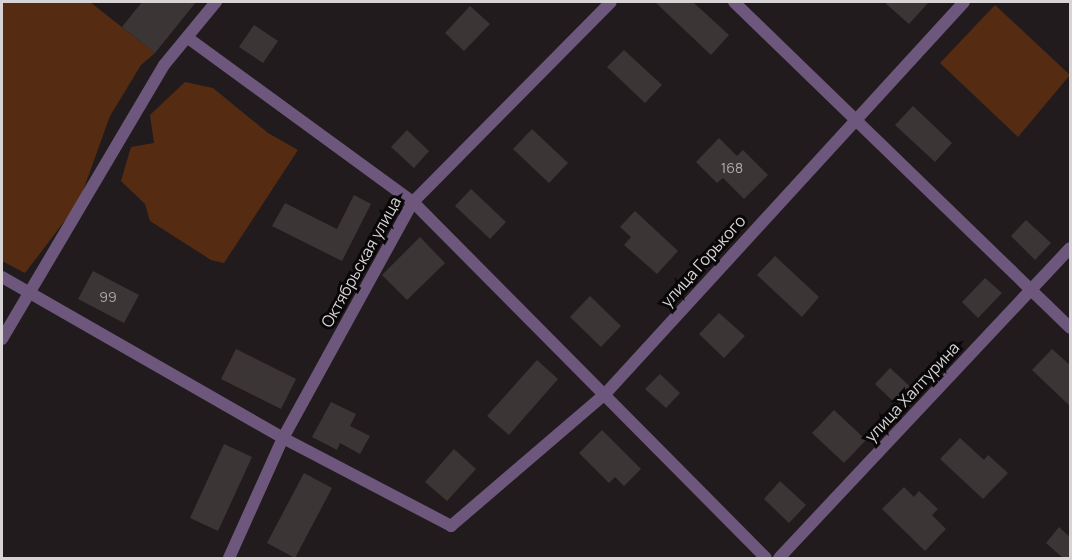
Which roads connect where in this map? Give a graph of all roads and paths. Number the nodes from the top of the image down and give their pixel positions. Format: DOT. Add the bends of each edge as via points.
graph roads {
  1 [pos="216,2"];
  2 [pos="611,2"];
  3 [pos="734,2"];
  4 [pos="964,2"];
  5 [pos="188,38"];
  6 [pos="856,117"];
  7 [pos="413,202"];
  8 [pos="1071,248"];
  9 [pos="2,277"];
  10 [pos="1031,289"];
  11 [pos="30,293"];
  12 [pos="1071,328"];
  13 [pos="2,339"];
  14 [pos="606,393"];
  15 [pos="283,438"];
  16 [pos="229,558"];
  17 [pos="766,558"];
  18 [pos="779,558"];
  1 -- 5 [label="street"];
  2 -- 7 [label="street, Октябрьская улица"];
  3 -- 6 [label="street"];
  4 -- 6 [label="street, улица Горького"];
  5 -- 7 [label="street"];
  5 -- 11 [label="street" via="164,65"];
  6 -- 10 [label="street"];
  6 -- 14 [label="street, улица Горького"];
  7 -- 14 [label="street"];
  7 -- 15 [label="street, Октябрьская улица"];
  8 -- 10 [label="street, улица Халтурина"];
  9 -- 11 [label="street"];
  10 -- 12 [label="street"];
  10 -- 18 [label="street, улица Халтурина"];
  11 -- 13 [label="street"];
  11 -- 15 [label="street"];
  14 -- 15 [label="street, улица Горького" via="451,526"];
  14 -- 17 [label="street"];
  15 -- 16 [label="street, Октябрьская улица"];
}
